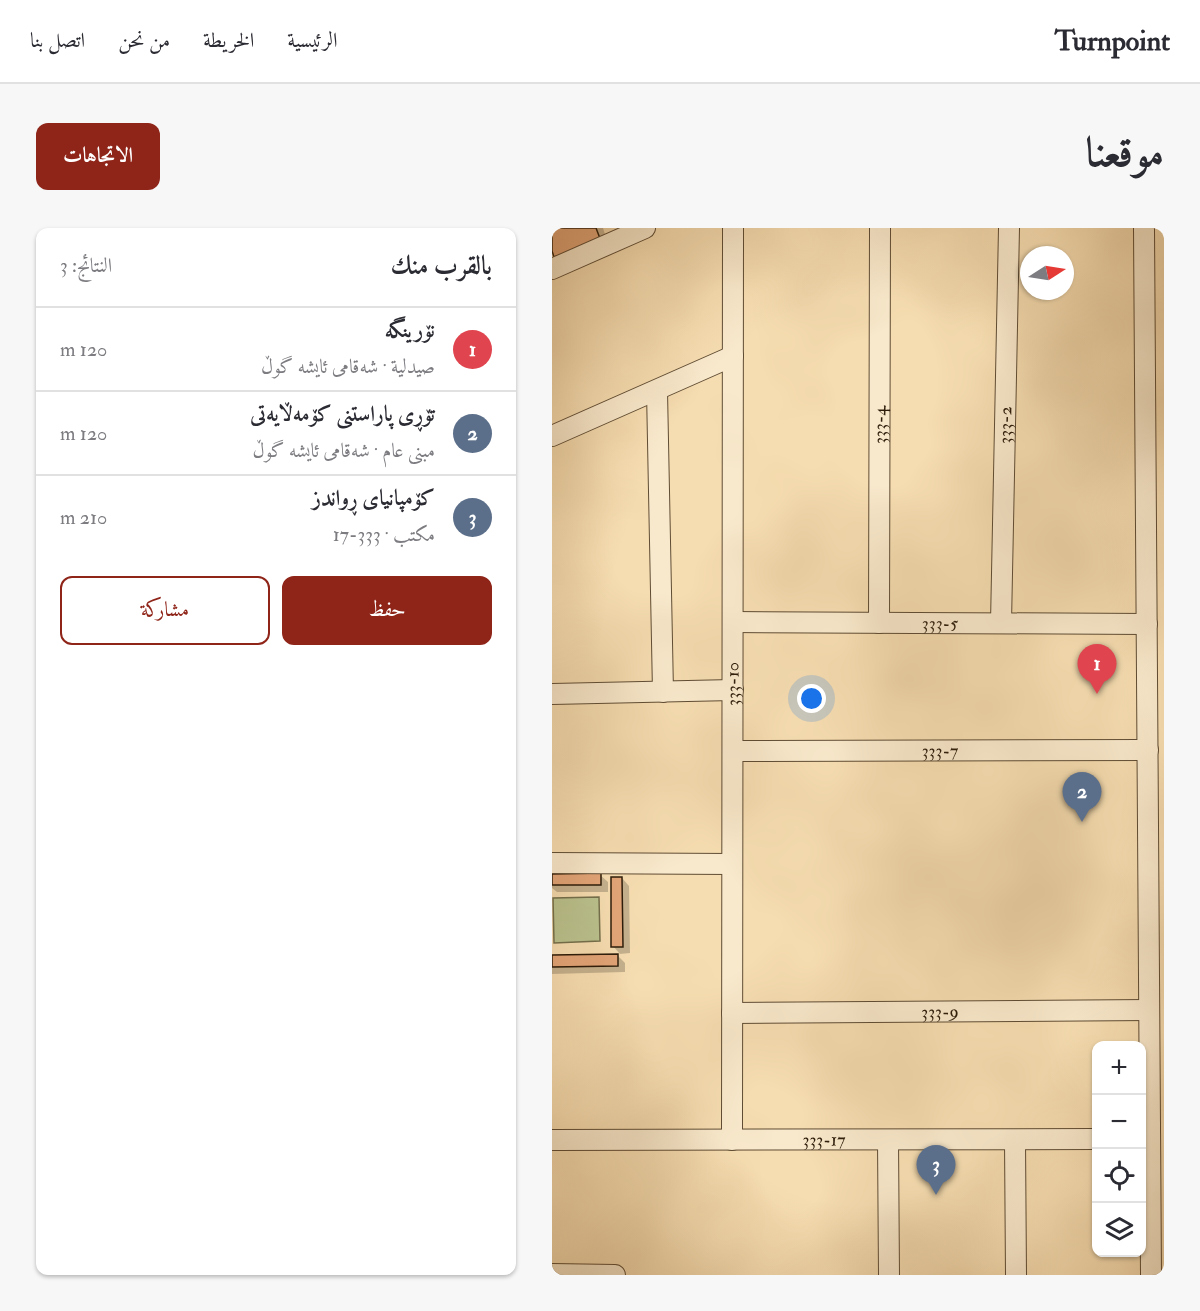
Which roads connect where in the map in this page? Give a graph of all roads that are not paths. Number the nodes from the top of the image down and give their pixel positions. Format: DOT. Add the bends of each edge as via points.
graph roads {
  1 [pos="645,228"];
  2 [pos="733,228"];
  3 [pos="880,228"];
  4 [pos="1009,228"];
  5 [pos="1144,228"];
  6 [pos="605,236"];
  7 [pos="552,269"];
  8 [pos="733,356"];
  9 [pos="657,391"];
  10 [pos="552,436"];
  11 [pos="733,622"];
  12 [pos="879,623"];
  13 [pos="1001,623"];
  14 [pos="1147,624"];
  15 [pos="1156,671"];
  16 [pos="732,690"];
  17 [pos="663,692"];
  18 [pos="552,694"];
  19 [pos="1148,750"];
  20 [pos="733,751"];
  21 [pos="552,863"];
  22 [pos="732,864"];
  23 [pos="1156,892"];
  24 [pos="1149,1010"];
  25 [pos="732,1013"];
  26 [pos="1092,1139"];
  27 [pos="1146,1139"];
  28 [pos="552,1140"];
  29 [pos="732,1140"];
  30 [pos="888,1140"];
  31 [pos="1015,1140"];
  32 [pos="1157,1213"];
  33 [pos="552,1274"];
  34 [pos="615,1275"];
  35 [pos="889,1275"];
  36 [pos="1016,1275"];
  37 [pos="1150,1275"];
  1 -- 6 [label="street"];
  2 -- 8 [label="street, 333-10"];
  3 -- 12 [label="street, 333-4"];
  4 -- 13 [label="street, 333-2"];
  5 -- 14 [label="street"];
  6 -- 7 [label="street"];
  8 -- 9 [label="street"];
  8 -- 11 [label="street, 333-10"];
  9 -- 10 [label="street"];
  9 -- 17 [label="street"];
  11 -- 12 [label="street, 333-5"];
  11 -- 16 [label="street, 333-10"];
  12 -- 13 [label="street, 333-5"];
  13 -- 14 [label="street, 333-5"];
  14 -- 15 [label="street"];
  15 -- 19 [label="street"];
  16 -- 17 [label="street"];
  16 -- 20 [label="street, 333-10"];
  17 -- 18 [label="street"];
  19 -- 20 [label="street, 333-7"];
  19 -- 23 [label="street"];
  20 -- 22 [label="street, 333-10"];
  21 -- 22 [label="street"];
  22 -- 25 [label="street, 333-10"];
  23 -- 24 [label="street"];
  24 -- 25 [label="street, 333-9"];
  24 -- 27 [label="street"];
  25 -- 29 [label="street, 333-10"];
  26 -- 31 [label="street, 333-17"];
  27 -- 32 [label="street"];
  28 -- 29 [label="street, 333-17"];
  29 -- 30 [label="street, 333-17"];
  30 -- 31 [label="street, 333-17"];
  30 -- 35 [label="street"];
  31 -- 36 [label="street"];
  32 -- 37 [label="street"];
  33 -- 34 [label="street"];
}
